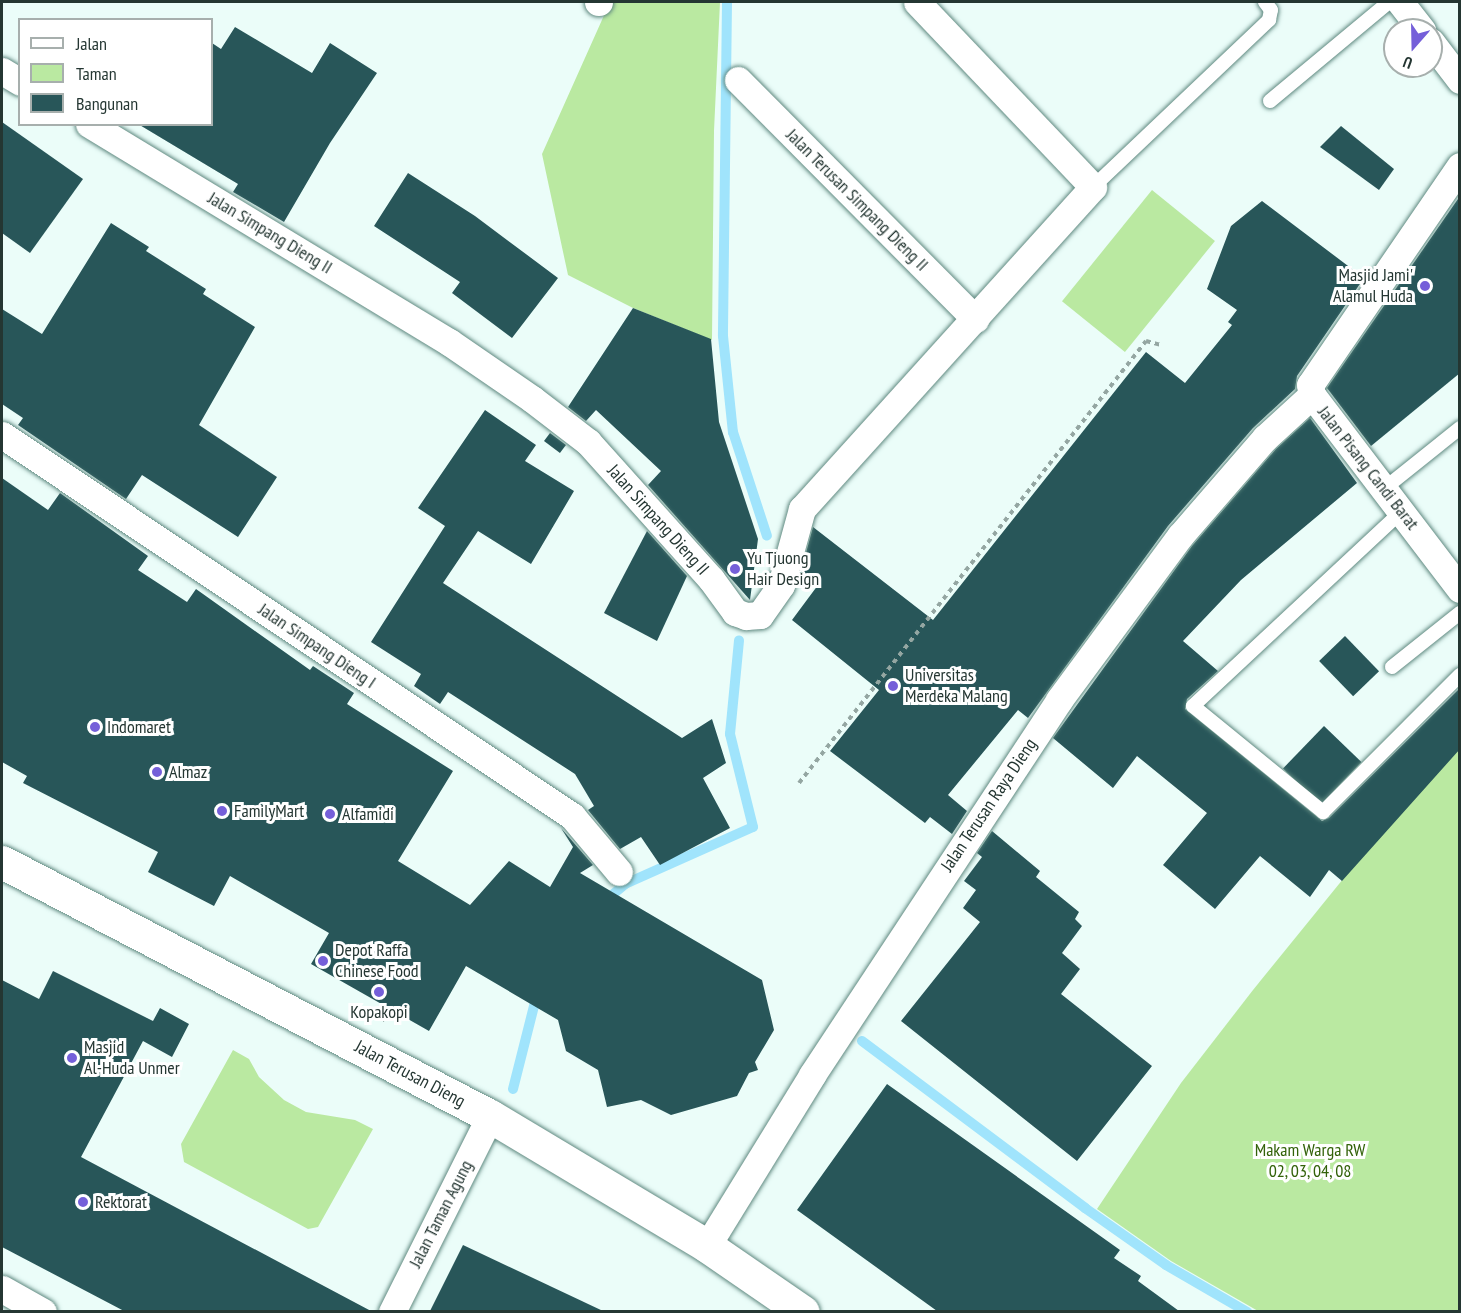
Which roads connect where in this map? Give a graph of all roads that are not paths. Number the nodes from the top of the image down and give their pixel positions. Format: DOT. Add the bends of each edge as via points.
graph roads {
  1 [pos="917,2"];
  2 [pos="1264,2"];
  3 [pos="1389,2"];
  4 [pos="1400,2"];
  5 [pos="1413,18"];
  6 [pos="1443,58"];
  7 [pos="2,71"];
  8 [pos="738,80"];
  9 [pos="1460,80"];
  10 [pos="18,81"];
  11 [pos="1270,101"];
  12 [pos="92,126"];
  13 [pos="1460,166"];
  14 [pos="1094,187"];
  15 [pos="975,319"];
  16 [pos="1312,394"];
  17 [pos="1460,428"];
  18 [pos="2,435"];
  19 [pos="1385,488"];
  20 [pos="1402,511"];
  21 [pos="1460,589"];
  22 [pos="1460,613"];
  23 [pos="1392,667"];
  24 [pos="1460,675"];
  25 [pos="2,862"];
  26 [pos="619,872"];
  27 [pos="490,1116"];
  28 [pos="707,1246"];
  29 [pos="2,1289"];
  30 [pos="43,1311"];
  31 [pos="392,1311"];
  32 [pos="803,1311"];
  1 -- 14 [label="street"];
  2 -- 14 [label="lane" via="1271,10 1269,20"];
  3 -- 11 [label="lane"];
  4 -- 5 [label="street"];
  6 -- 9 [label="street"];
  7 -- 10 [label="street"];
  8 -- 15 [label="street, Jalan Terusan Simpang Dieng II"];
  12 -- 15 [label="street, Jalan Simpang Dieng II" via="449,342 532,399 588,442 711,579 735,612 746,616 760,615 781,585 802,509"];
  13 -- 16 [label="street, Jalan Pisang Candi Barat" via="1312,381"];
  14 -- 15 [label="street, Jalan Simpang Dieng II"];
  16 -- 19 [label="street, Jalan Pisang Candi Barat"];
  16 -- 28 [label="street, Jalan Terusan Raya Dieng" via="1265,438 1180,536 1059,700 812,1075"];
  17 -- 19 [label="lane"];
  18 -- 26 [label="street, Jalan Simpang Dieng I" via="572,816"];
  19 -- 20 [label="street, Jalan Pisang Candi Barat"];
  20 -- 21 [label="street, Jalan Pisang Candi Barat"];
  20 -- 24 [label="lane" via="1193,706 1323,812"];
  22 -- 23 [label="lane"];
  25 -- 27 [label="street, Jalan Terusan Dieng"];
  27 -- 28 [label="street, Jalan Terusan Dieng"];
  27 -- 31 [label="street, Jalan Taman Agung"];
  28 -- 32 [label="street, Jalan Terusan Dieng"];
  29 -- 30 [label="street"];
}
